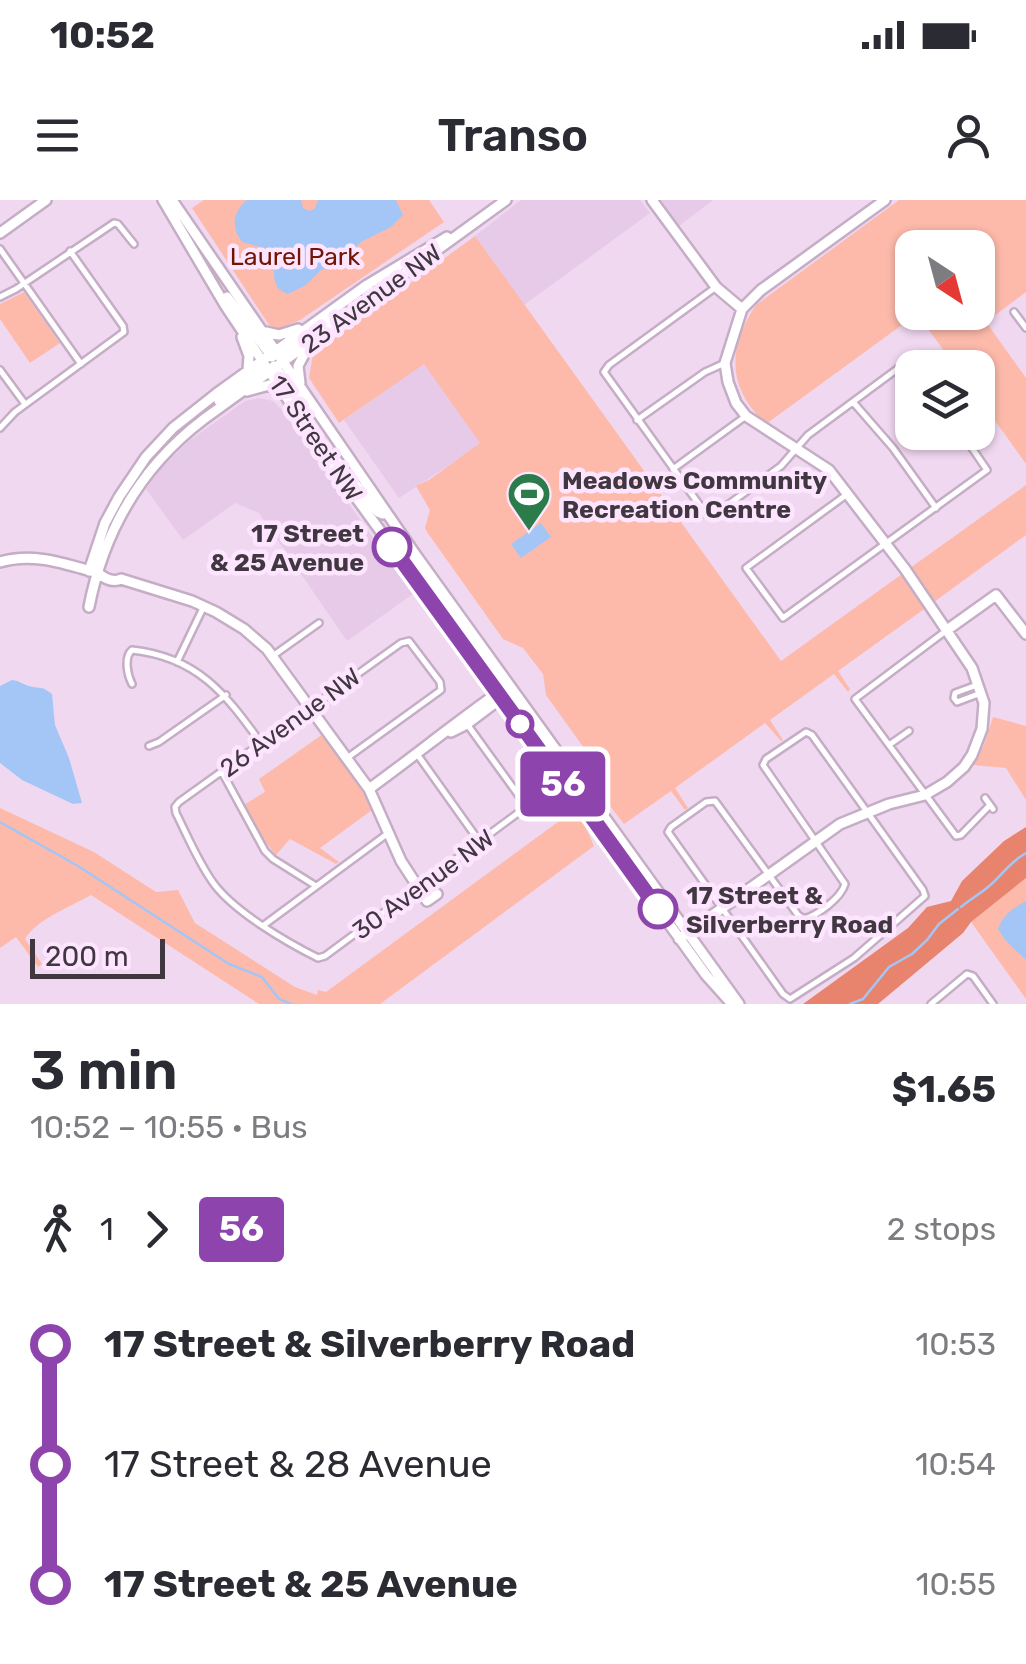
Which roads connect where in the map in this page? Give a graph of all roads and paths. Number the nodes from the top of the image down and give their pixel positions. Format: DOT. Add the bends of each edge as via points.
graph roads {
  1 [pos="46,200"];
  2 [pos="163,200"];
  3 [pos="172,200"];
  4 [pos="506,200"];
  5 [pos="652,200"];
  6 [pos="885,200"];
  7 [pos="477,221"];
  8 [pos="0,233"];
  9 [pos="134,244"];
  10 [pos="0,249"];
  11 [pos="70,251"];
  12 [pos="206,275"];
  13 [pos="24,284"];
  14 [pos="366,285"];
  15 [pos="716,287"];
  16 [pos="0,298"];
  17 [pos="742,309"];
  18 [pos="1014,312"];
  19 [pos="232,316"];
  20 [pos="310,325"];
  21 [pos="1026,328"];
  22 [pos="262,329"];
  23 [pos="318,336"];
  24 [pos="273,361"];
  25 [pos="81,364"];
  26 [pos="725,364"];
  27 [pos="0,370"];
  28 [pos="248,371"];
  29 [pos="895,375"];
  30 [pos="302,391"];
  31 [pos="238,394"];
  32 [pos="286,394"];
  33 [pos="204,402"];
  34 [pos="852,402"];
  35 [pos="25,404"];
  36 [pos="746,416"];
  37 [pos="637,420"];
  38 [pos="0,428"];
  39 [pos="193,428"];
  40 [pos="314,438"];
  41 [pos="796,448"];
  42 [pos="974,450"];
  43 [pos="164,453"];
  44 [pos="344,453"];
  45 [pos="673,469"];
  46 [pos="849,494"];
  47 [pos="936,508"];
  48 [pos="386,514"];
  49 [pos="886,544"];
  50 [pos="0,562"];
  51 [pos="93,572"];
  52 [pos="204,606"];
  53 [pos="89,607"];
  54 [pos="318,623"];
  55 [pos="947,630"];
  56 [pos="1026,634"];
  57 [pos="274,655"];
  58 [pos="177,662"];
  59 [pos="132,684"];
  60 [pos="981,688"];
  61 [pos="504,691"];
  62 [pos="226,695"];
  63 [pos="311,707"];
  64 [pos="464,721"];
  65 [pos="909,731"];
  66 [pos="261,743"];
  67 [pos="890,745"];
  68 [pos="149,746"];
  69 [pos="417,754"];
  70 [pos="347,758"];
  71 [pos="222,771"];
  72 [pos="369,788"];
  73 [pos="925,795"];
  74 [pos="985,798"];
  75 [pos="867,812"];
  76 [pos="390,829"];
  77 [pos="816,840"];
  78 [pos="480,842"];
  79 [pos="768,874"];
  80 [pos="316,886"];
  81 [pos="418,888"];
  82 [pos="437,894"];
  83 [pos="722,908"];
  84 [pos="264,925"];
  85 [pos="683,936"];
  86 [pos="735,1004"];
  87 [pos="931,1004"];
  88 [pos="993,1004"];
  1 -- 8 [label="main road"];
  2 -- 12 [label="main road, 17 Street NW"];
  3 -- 22 [label="main road, 17 Street NW"];
  4 -- 7 [label="main road, 23 Avenue NW"];
  5 -- 15 [label="main road"];
  6 -- 17 [label="main road"];
  7 -- 14 [label="main road, 23 Avenue NW"];
  7 -- 23 [label="main road, 23 Avenue NW"];
  9 -- 11 [label="street" via="116,222"];
  10 -- 13 [label="street"];
  11 -- 13 [label="street"];
  11 -- 25 [label="street" via="124,330"];
  12 -- 19 [label="main road, 17 Street NW"];
  12 -- 24 [label="main road"];
  13 -- 16 [label="street"];
  13 -- 25 [label="street"];
  14 -- 20 [label="main road, 23 Avenue NW"];
  14 -- 24 [label="main road"];
  15 -- 17 [label="main road"];
  15 -- 37 [label="street" via="604,372"];
  17 -- 26 [label="main road"];
  18 -- 21 [label="street"];
  19 -- 24 [label="main road, 17 Street NW"];
  19 -- 28 [label="main road" via="249,356"];
  20 -- 22 [label="main road" via="278,335"];
  20 -- 24 [label="main road, 23 Avenue NW"];
  22 -- 24 [label="main road, 17 Street NW"];
  23 -- 24 [label="main road, 23 Avenue NW"];
  23 -- 30 [label="main road" via="298,362"];
  24 -- 28 [label="main road, 23 Avenue NW"];
  24 -- 30 [label="main road, 17 Street NW"];
  24 -- 31 [label="main road, 23 Avenue NW"];
  24 -- 32 [label="main road, 17 Street NW"];
  24 -- 39 [label="main road"];
  24 -- 44 [label="main road"];
  25 -- 35 [label="street"];
  26 -- 36 [label="main road"];
  26 -- 37 [label="street"];
  27 -- 35 [label="street"];
  28 -- 33 [label="main road, 23 Avenue NW"];
  29 -- 34 [label="street"];
  30 -- 44 [label="main road, 17 Street NW"];
  31 -- 32 [label="main road" via="269,385"];
  31 -- 39 [label="main road, 23 Avenue NW"];
  32 -- 40 [label="main road, 17 Street NW"];
  33 -- 43 [label="main road" via="166,442"];
  33 -- 51 [label="main road, 23 Avenue NW" via="132,477"];
  34 -- 41 [label="street"];
  34 -- 47 [label="street"];
  35 -- 38 [label="street"];
  36 -- 41 [label="main road"];
  36 -- 45 [label="street"];
  37 -- 45 [label="street"];
  39 -- 43 [label="main road, 23 Avenue NW"];
  40 -- 48 [label="main road"];
  40 -- 61 [label="main road, 17 Street NW"];
  41 -- 45 [label="street" via="714,515 704,512"];
  41 -- 46 [label="main road" via="819,461"];
  42 -- 47 [label="street" via="988,470"];
  43 -- 51 [label="main road, 23 Avenue NW" via="123,509"];
  44 -- 48 [label="main road, 17 Street NW"];
  46 -- 49 [label="main road"];
  46 -- 49 [label="street" via="746,568 783,618"];
  47 -- 49 [label="street"];
  48 -- 61 [label="main road, 17 Street NW"];
  49 -- 55 [label="main road"];
  50 -- 51 [label="main road" via="33,557"];
  51 -- 52 [label="main road" via="107,571"];
  51 -- 53 [label="main road, 23 Avenue NW"];
  52 -- 57 [label="main road"];
  52 -- 58 [label="street"];
  54 -- 57 [label="street"];
  55 -- 56 [label="main road" via="996,596"];
  55 -- 60 [label="main road"];
  55 -- 67 [label="street" via="855,697"];
  57 -- 63 [label="main road"];
  58 -- 59 [label="street" via="130,650"];
  58 -- 62 [label="street"];
  60 -- 60 [label="street" via="955,693 954,698 957,702"];
  60 -- 73 [label="main road" via="982,728 972,755 954,777"];
  61 -- 64 [label="main road"];
  61 -- 85 [label="main road, 17 Street NW"];
  62 -- 66 [label="street"];
  62 -- 68 [label="street"];
  63 -- 66 [label="street, 26 Avenue NW"];
  63 -- 70 [label="main road"];
  63 -- 70 [label="street, 26 Avenue NW" via="407,640 440,682 438,693"];
  64 -- 69 [label="main road"];
  64 -- 78 [label="street, 30 Avenue NW" via="524,803"];
  65 -- 67 [label="street"];
  66 -- 71 [label="street, 26 Avenue NW"];
  67 -- 73 [label="street"];
  69 -- 72 [label="main road"];
  69 -- 78 [label="street"];
  70 -- 72 [label="main road"];
  71 -- 80 [label="street" via="265,851"];
  71 -- 84 [label="street, 26 Avenue NW" via="178,802 176,813 216,887"];
  72 -- 76 [label="main road"];
  73 -- 74 [label="street" via="959,837 992,807"];
  73 -- 75 [label="main road"];
  75 -- 77 [label="main road"];
  75 -- 77 [label="street" via="808,732 802,733 764,764"];
  75 -- 83 [label="street" via="925,896 854,958 790,1000"];
  76 -- 80 [label="street"];
  76 -- 81 [label="main road"];
  77 -- 79 [label="main road"];
  77 -- 79 [label="street" via="846,886 812,916 798,915"];
  78 -- 81 [label="street, 30 Avenue NW"];
  79 -- 83 [label="main road"];
  79 -- 83 [label="street" via="718,804 706,802 668,832"];
  80 -- 84 [label="street"];
  81 -- 82 [label="main road" via="428,900"];
  81 -- 84 [label="street, 30 Avenue NW" via="320,958"];
  83 -- 85 [label="main road"];
  85 -- 86 [label="main road, 17 Street NW"];
  87 -- 88 [label="street" via="968,974"];
}
